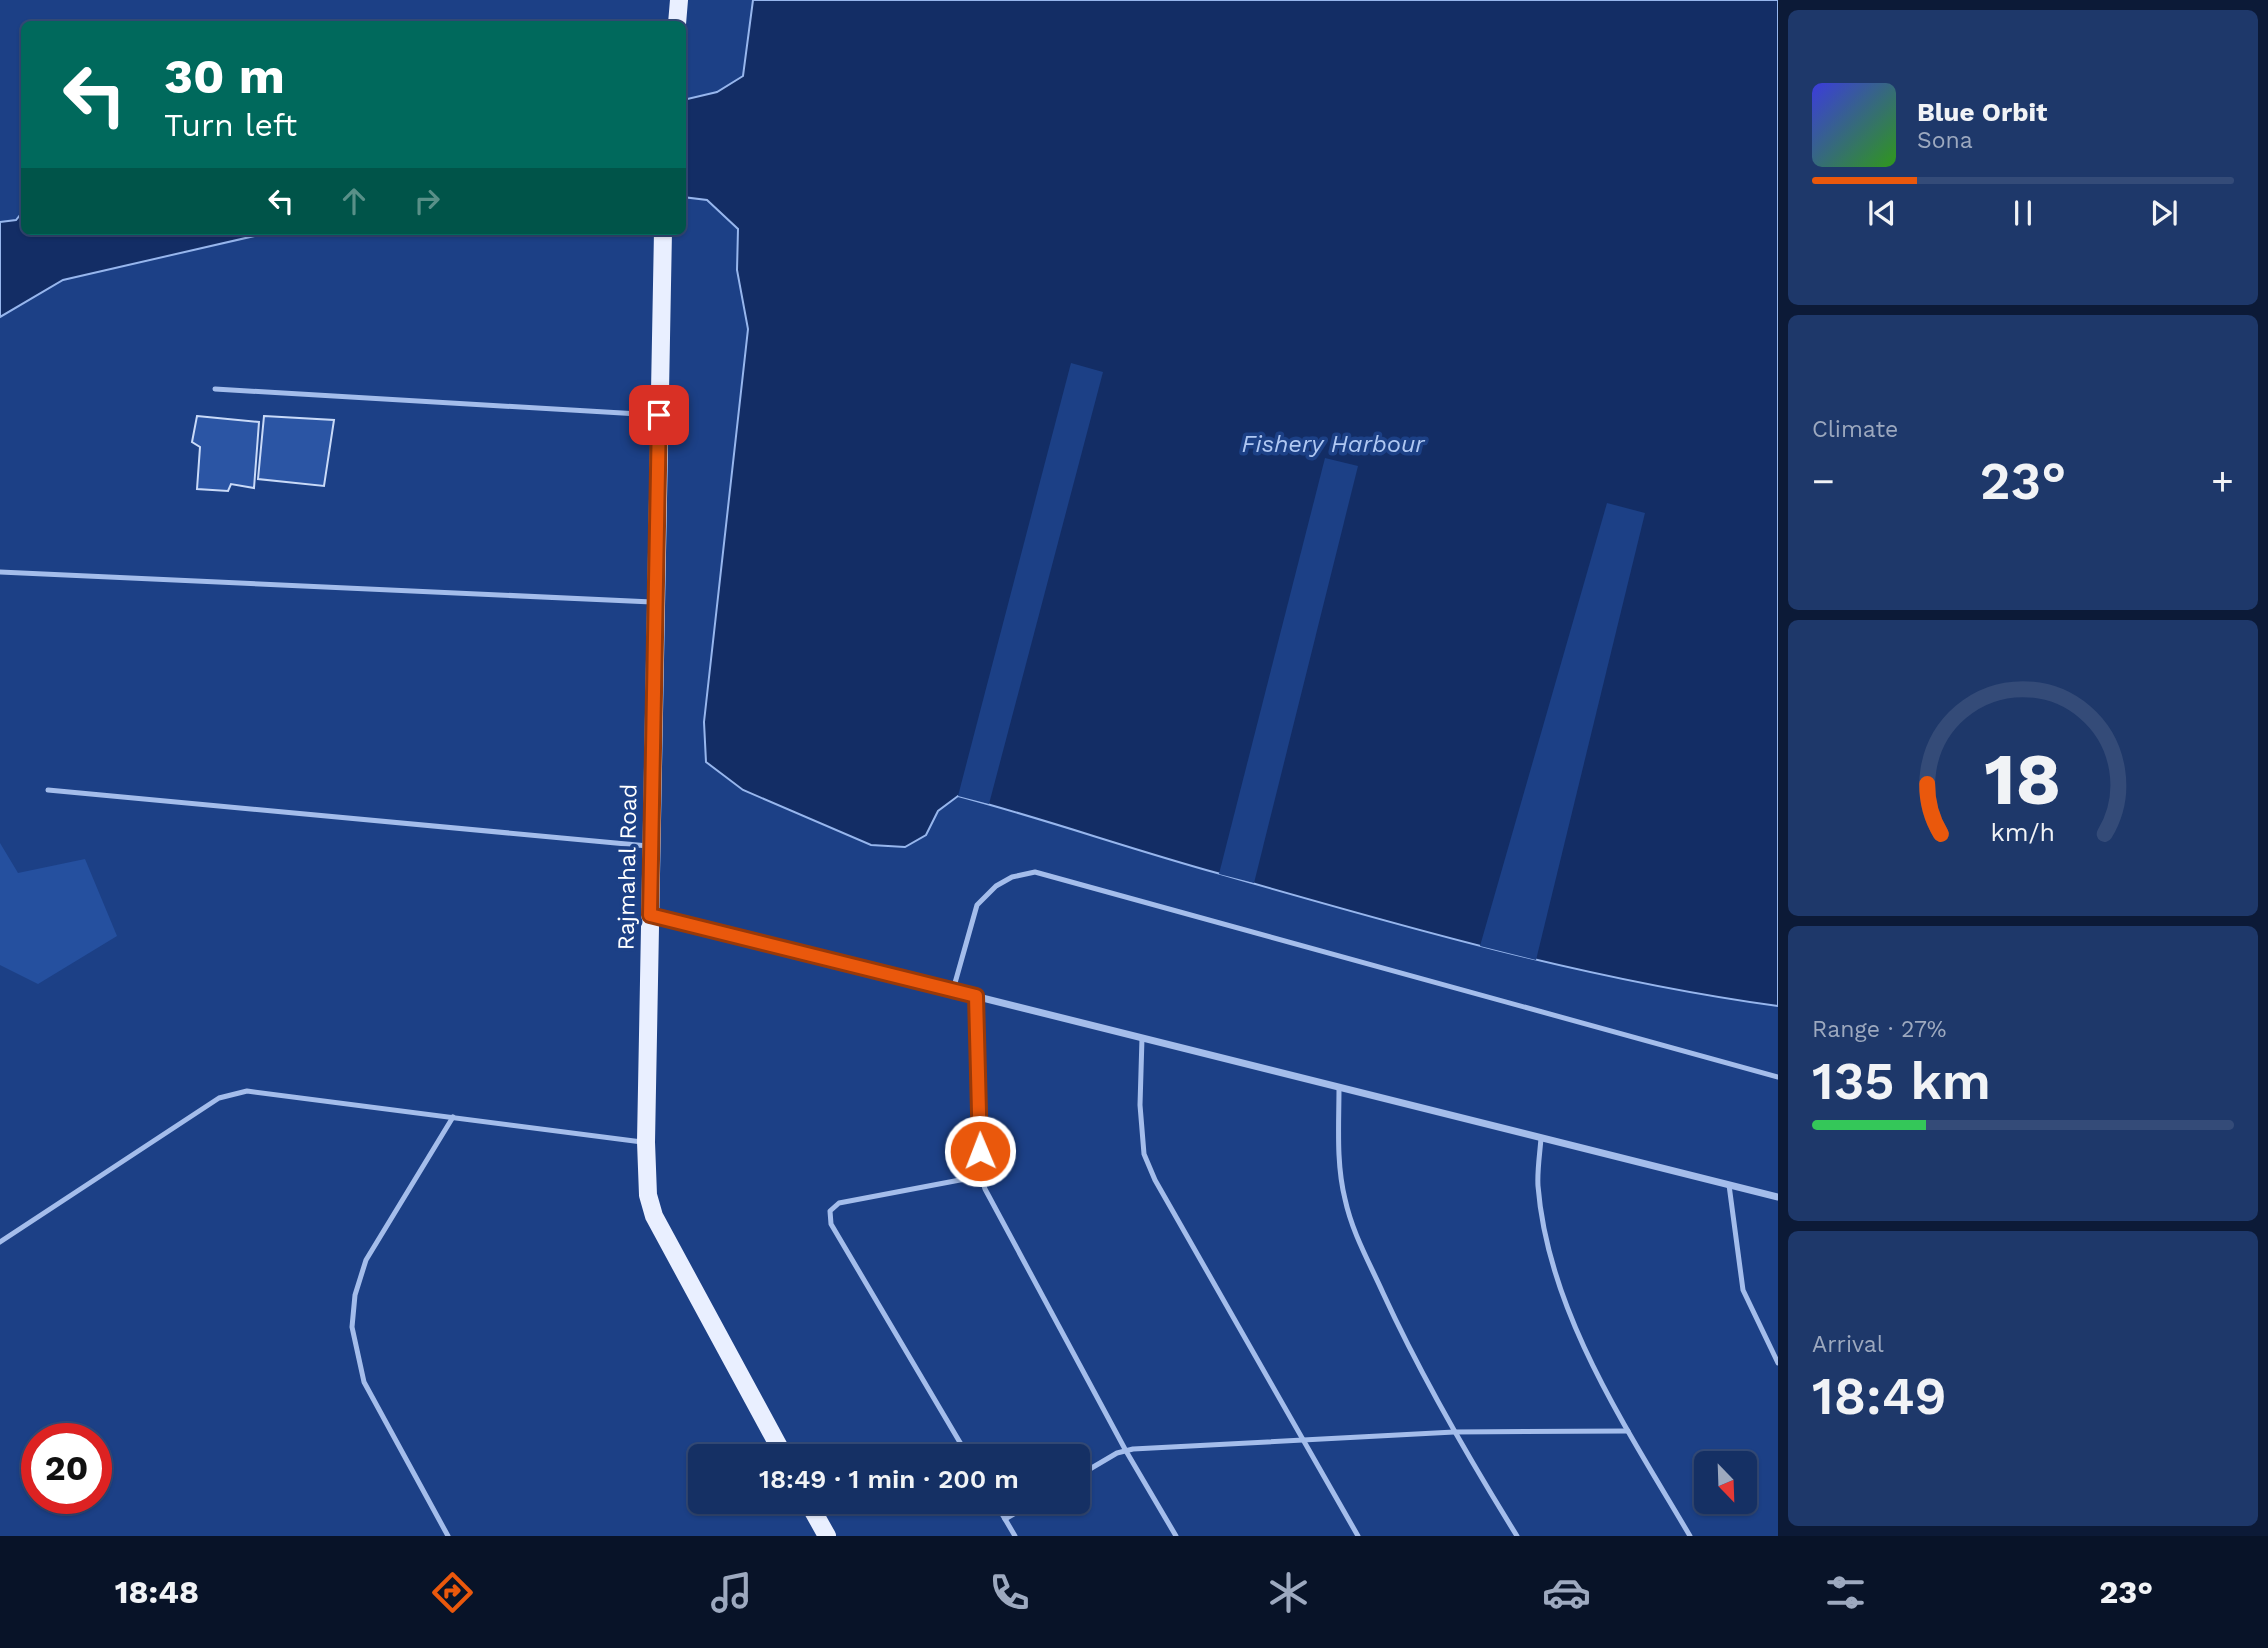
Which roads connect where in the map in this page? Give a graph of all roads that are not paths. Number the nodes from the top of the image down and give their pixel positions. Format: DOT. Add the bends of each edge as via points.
graph roads {
  1 [pos="679,0"];
  2 [pos="677,21"];
  3 [pos="662,238"];
  4 [pos="215,389"];
  5 [pos="659,415"];
  6 [pos="0,572"];
  7 [pos="656,602"];
  8 [pos="48,790"];
  9 [pos="652,847"];
  10 [pos="650,915"];
  11 [pos="953,990"];
  12 [pos="976,996"];
  13 [pos="1142,1038"];
  14 [pos="1778,1077"];
  15 [pos="1339,1087"];
  16 [pos="453,1117"];
  17 [pos="1541,1138"];
  18 [pos="646,1142"];
  19 [pos="981,1176"];
  20 [pos="1728,1185"];
  21 [pos="1778,1197"];
  22 [pos="0,1242"];
  23 [pos="1778,1363"];
  24 [pos="1628,1431"];
  25 [pos="1454,1432"];
  26 [pos="1303,1440"];
  27 [pos="778,1444"];
  28 [pos="961,1444"];
  29 [pos="1126,1451"];
  30 [pos="1090,1469"];
  31 [pos="815,1514"];
  32 [pos="1002,1514"];
  33 [pos="1014,1514"];
  34 [pos="1005,1519"];
  35 [pos="448,1536"];
  36 [pos="827,1536"];
  37 [pos="1015,1536"];
  38 [pos="1176,1536"];
  39 [pos="1358,1536"];
  40 [pos="1517,1536"];
  41 [pos="1690,1536"];
  1 -- 2 [label="main road"];
  3 -- 5 [label="main road, Rajmahal Road"];
  4 -- 5 [label="lane"];
  5 -- 7 [label="main road, Rajmahal Road"];
  6 -- 7 [label="lane"];
  7 -- 9 [label="main road, Rajmahal Road"];
  8 -- 9 [label="lane"];
  9 -- 10 [label="main road, Rajmahal Road"];
  10 -- 11 [label="street"];
  10 -- 18 [label="main road, Rajmahal Road"];
  11 -- 12 [label="street"];
  11 -- 14 [label="lane" via="977,905 996,886 1034,872"];
  12 -- 13 [label="street"];
  12 -- 19 [label="lane"];
  13 -- 15 [label="street"];
  13 -- 26 [label="lane" via="1144,1154 1169,1207"];
  15 -- 17 [label="street"];
  15 -- 25 [label="lane" via="1339,1169 1353,1228 1410,1352"];
  16 -- 18 [label="lane"];
  16 -- 22 [label="lane" via="247,1091 219,1098"];
  16 -- 35 [label="lane" via="366,1260 355,1295 352,1327 364,1382"];
  17 -- 20 [label="street"];
  17 -- 24 [label="lane" via="1538,1185 1550,1255 1580,1336"];
  18 -- 27 [label="main road, Rajmahal Road" via="648,1195 654,1216"];
  19 -- 28 [label="lane" via="839,1203 830,1211 831,1224"];
  19 -- 29 [label="lane"];
  20 -- 21 [label="street"];
  20 -- 23 [label="lane" via="1743,1290"];
  24 -- 25 [label="lane"];
  24 -- 41 [label="lane"];
  25 -- 26 [label="lane"];
  25 -- 40 [label="lane"];
  26 -- 29 [label="lane"];
  26 -- 39 [label="lane"];
  29 -- 30 [label="lane"];
  29 -- 38 [label="lane"];
  31 -- 36 [label="main road"];
  32 -- 34 [label="lane"];
  33 -- 34 [label="lane"];
  34 -- 37 [label="lane"];
}
